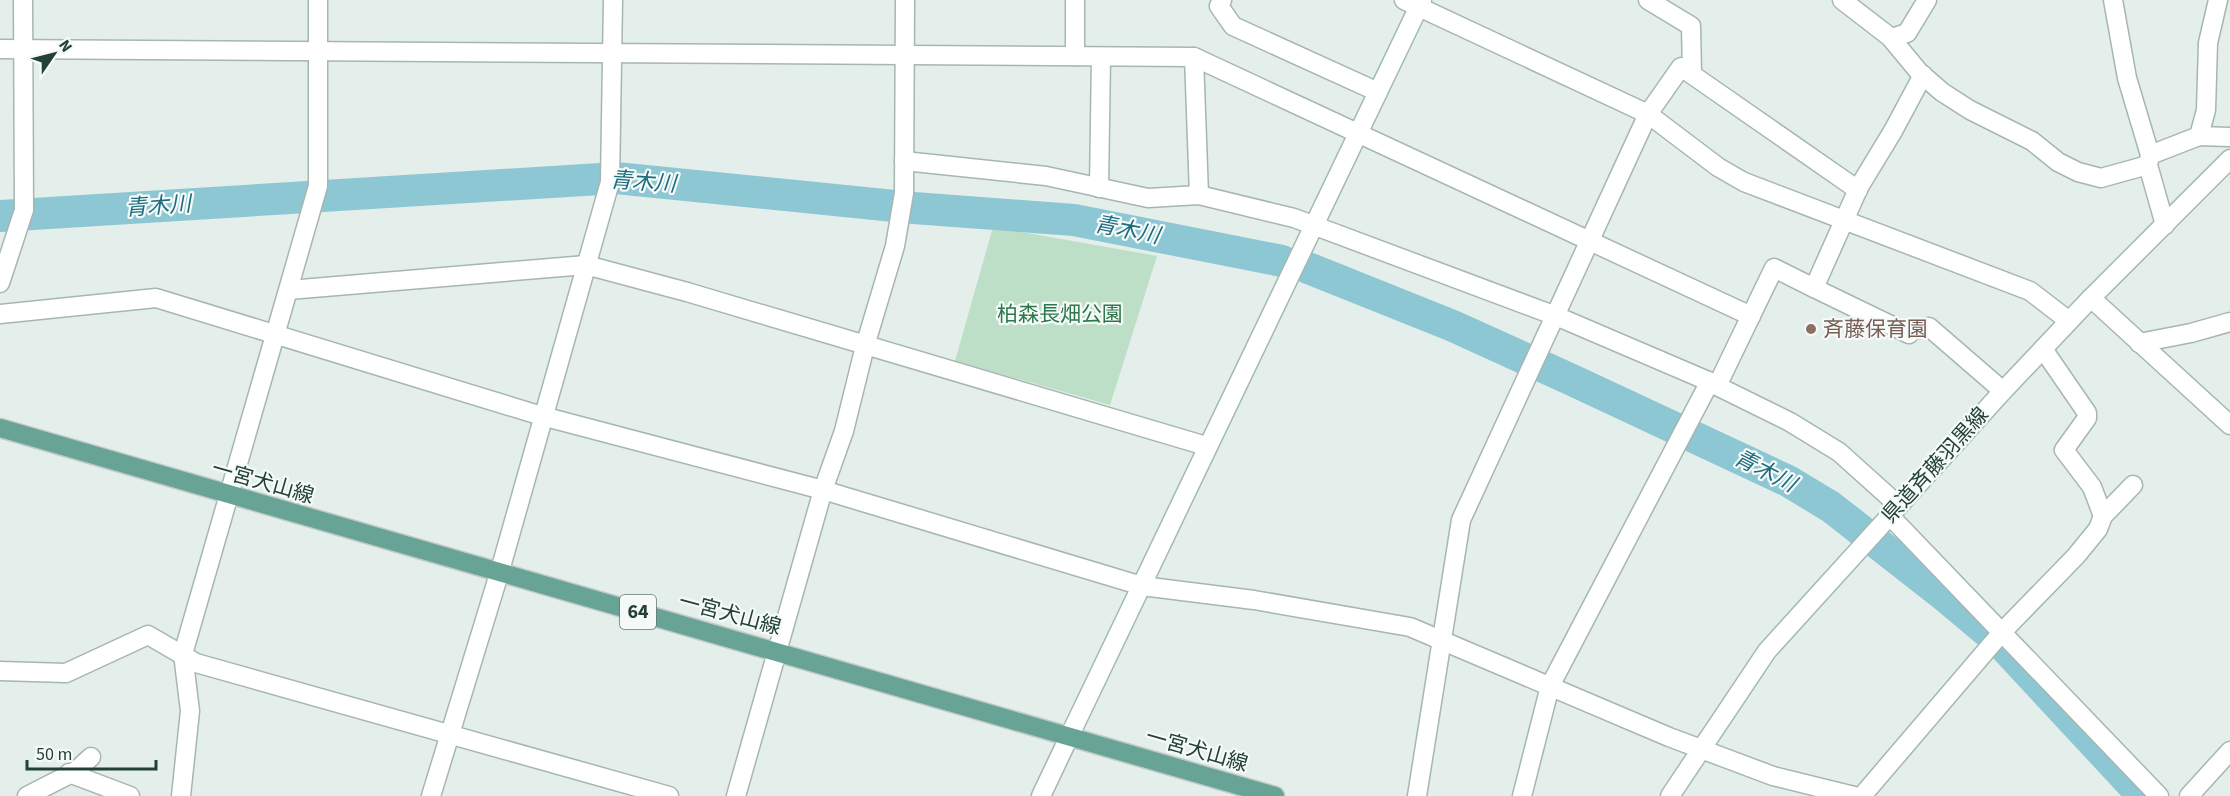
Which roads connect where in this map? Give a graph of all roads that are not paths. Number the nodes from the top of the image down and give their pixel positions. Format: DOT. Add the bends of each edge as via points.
graph roads {
  1 [pos="23,0"];
  2 [pos="318,0"];
  3 [pos="613,0"];
  4 [pos="905,0"];
  5 [pos="1074,0"];
  6 [pos="1222,0"];
  7 [pos="1648,0"];
  8 [pos="1842,0"];
  9 [pos="1927,0"];
  10 [pos="2113,0"];
  11 [pos="2218,0"];
  12 [pos="1415,2"];
  13 [pos="1674,6"];
  14 [pos="1891,38"];
  15 [pos="0,49"];
  16 [pos="22,50"];
  17 [pos="316,53"];
  18 [pos="613,53"];
  19 [pos="906,56"];
  20 [pos="1075,56"];
  21 [pos="1101,57"];
  22 [pos="1194,57"];
  23 [pos="1692,74"];
  24 [pos="1923,75"];
  25 [pos="1378,92"];
  26 [pos="1648,114"];
  27 [pos="1359,132"];
  28 [pos="2199,136"];
  29 [pos="2230,137"];
  30 [pos="2230,159"];
  31 [pos="2149,160"];
  32 [pos="904,161"];
  33 [pos="1099,188"];
  34 [pos="1858,190"];
  35 [pos="1199,195"];
  36 [pos="1845,220"];
  37 [pos="2165,225"];
  38 [pos="1314,226"];
  39 [pos="1588,240"];
  40 [pos="586,265"];
  41 [pos="0,283"];
  42 [pos="1814,288"];
  43 [pos="289,290"];
  44 [pos="2091,298"];
  45 [pos="0,314"];
  46 [pos="1556,316"];
  47 [pos="1751,316"];
  48 [pos="2069,321"];
  49 [pos="2230,322"];
  50 [pos="276,334"];
  51 [pos="2139,343"];
  52 [pos="865,346"];
  53 [pos="2043,349"];
  54 [pos="1712,384"];
  55 [pos="2003,391"];
  56 [pos="542,416"];
  57 [pos="2230,425"];
  58 [pos="0,428"];
  59 [pos="1206,446"];
  60 [pos="2133,484"];
  61 [pos="823,490"];
  62 [pos="228,496"];
  63 [pos="1893,510"];
  64 [pos="2103,516"];
  65 [pos="499,574"];
  66 [pos="1142,586"];
  67 [pos="2002,631"];
  68 [pos="1442,642"];
  69 [pos="779,651"];
  70 [pos="183,654"];
  71 [pos="0,671"];
  72 [pos="1550,686"];
  73 [pos="449,733"];
  74 [pos="1069,737"];
  75 [pos="1701,747"];
  76 [pos="2230,751"];
  77 [pos="91,757"];
  78 [pos="69,773"];
  79 [pos="27,796"];
  80 [pos="130,796"];
  81 [pos="181,796"];
  82 [pos="431,796"];
  83 [pos="669,796"];
  84 [pos="736,796"];
  85 [pos="1041,796"];
  86 [pos="1275,796"];
  87 [pos="1417,796"];
  88 [pos="1522,796"];
  89 [pos="1670,796"];
  90 [pos="1854,796"];
  91 [pos="1862,796"];
  92 [pos="2159,796"];
  93 [pos="2188,796"];
  1 -- 16 [label="street"];
  2 -- 17 [label="street"];
  3 -- 18 [label="street"];
  4 -- 19 [label="street"];
  5 -- 20 [label="street"];
  6 -- 25 [label="street" via="1219,6 1233,26"];
  7 -- 13 [label="street"];
  8 -- 14 [label="street"];
  9 -- 14 [label="street" via="1907,33"];
  10 -- 31 [label="street" via="2127,78"];
  11 -- 28 [label="street" via="2208,44 2206,110"];
  12 -- 25 [label="street"];
  12 -- 26 [label="street"];
  13 -- 23 [label="street" via="1691,26"];
  14 -- 24 [label="street"];
  15 -- 16 [label="street"];
  16 -- 17 [label="street"];
  16 -- 41 [label="street" via="24,210"];
  17 -- 18 [label="street"];
  17 -- 43 [label="street" via="318,186"];
  18 -- 19 [label="street"];
  18 -- 40 [label="street" via="609,182"];
  19 -- 20 [label="street"];
  19 -- 32 [label="street"];
  20 -- 21 [label="street"];
  21 -- 22 [label="street"];
  21 -- 33 [label="street"];
  22 -- 27 [label="street"];
  22 -- 35 [label="street"];
  23 -- 26 [label="street" via="1681,67"];
  23 -- 34 [label="street"];
  24 -- 31 [label="street" via="1970,111 2032,141 2078,172 2102,178"];
  24 -- 34 [label="street"];
  25 -- 27 [label="street"];
  26 -- 36 [label="street" via="1744,182"];
  26 -- 39 [label="street"];
  27 -- 38 [label="street"];
  27 -- 39 [label="street"];
  28 -- 29 [label="street"];
  28 -- 31 [label="street"];
  30 -- 37 [label="street, 県道斉藤羽黒線"];
  31 -- 37 [label="street"];
  32 -- 33 [label="street" via="1046,176"];
  32 -- 52 [label="street" via="904,193 895,246"];
  33 -- 35 [label="street" via="1148,198"];
  34 -- 36 [label="street"];
  35 -- 38 [label="street"];
  36 -- 42 [label="street"];
  36 -- 48 [label="street" via="2031,291"];
  37 -- 44 [label="street, 県道斉藤羽黒線"];
  38 -- 46 [label="street"];
  38 -- 59 [label="street"];
  39 -- 46 [label="street"];
  39 -- 47 [label="street"];
  40 -- 43 [label="street"];
  40 -- 52 [label="street"];
  40 -- 56 [label="street"];
  42 -- 47 [label="street" via="1774,268"];
  42 -- 55 [label="street" via="1909,334 1929,327"];
  43 -- 50 [label="street"];
  44 -- 48 [label="street, 県道斉藤羽黒線"];
  44 -- 51 [label="street"];
  45 -- 50 [label="street" via="156,298"];
  46 -- 54 [label="street"];
  46 -- 68 [label="street" via="1461,520"];
  47 -- 54 [label="street"];
  48 -- 53 [label="street, 県道斉藤羽黒線"];
  49 -- 51 [label="street"];
  50 -- 56 [label="street"];
  50 -- 62 [label="street"];
  51 -- 57 [label="street"];
  52 -- 59 [label="street"];
  52 -- 61 [label="street" via="844,430"];
  53 -- 55 [label="street, 県道斉藤羽黒線"];
  53 -- 64 [label="street" via="2086,413 2087,418 2064,450 2092,487"];
  54 -- 63 [label="street" via="1790,422 1839,452"];
  54 -- 72 [label="street"];
  55 -- 63 [label="street, 県道斉藤羽黒線"];
  56 -- 61 [label="street"];
  56 -- 65 [label="street"];
  58 -- 62 [label="main road, 一宮犬山線 / 64"];
  59 -- 66 [label="street"];
  60 -- 64 [label="street"];
  61 -- 66 [label="street"];
  61 -- 69 [label="street"];
  62 -- 65 [label="main road, 一宮犬山線 / 64"];
  62 -- 70 [label="street"];
  63 -- 67 [label="street"];
  63 -- 75 [label="street, 県道斉藤羽黒線" via="1767,651"];
  64 -- 67 [label="street" via="2098,530 2076,556"];
  65 -- 69 [label="main road, 一宮犬山線 / 64"];
  65 -- 73 [label="street"];
  66 -- 68 [label="street" via="1254,600 1410,627"];
  66 -- 74 [label="street"];
  67 -- 91 [label="street"];
  67 -- 92 [label="street"];
  68 -- 72 [label="street"];
  68 -- 87 [label="street"];
  69 -- 74 [label="main road, 一宮犬山線 / 64"];
  69 -- 84 [label="street"];
  70 -- 71 [label="street" via="148,635 66,673"];
  70 -- 73 [label="street" via="196,663"];
  70 -- 81 [label="street" via="190,711"];
  72 -- 75 [label="street"];
  72 -- 88 [label="street"];
  73 -- 82 [label="street"];
  73 -- 83 [label="street"];
  74 -- 85 [label="street"];
  74 -- 86 [label="main road, 一宮犬山線 / 64"];
  75 -- 89 [label="street, 県道斉藤羽黒線"];
  75 -- 90 [label="street" via="1773,776"];
  76 -- 93 [label="street"];
  77 -- 78 [label="street"];
  78 -- 79 [label="street"];
  78 -- 80 [label="street"];
}
